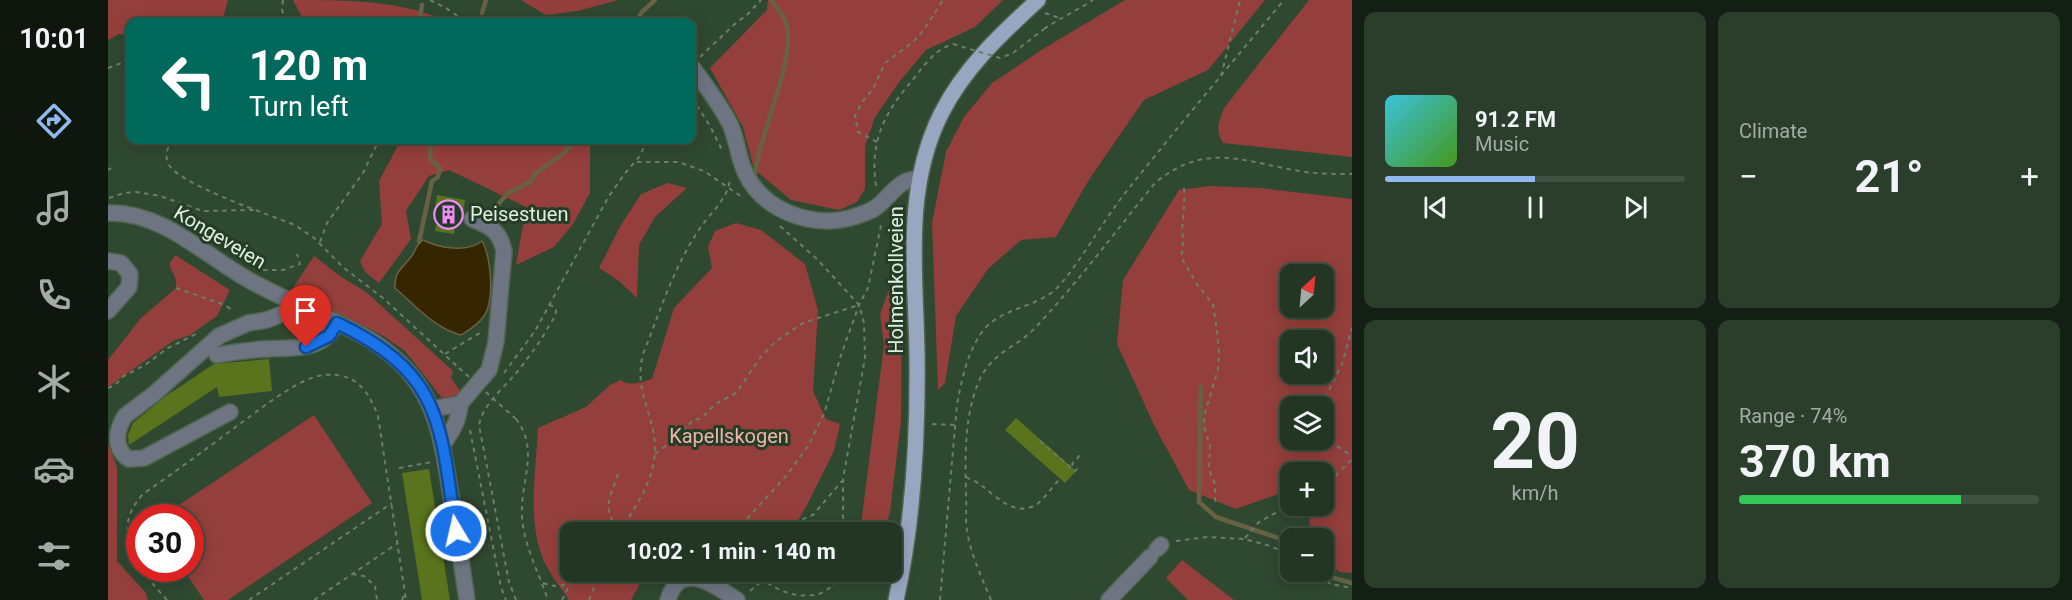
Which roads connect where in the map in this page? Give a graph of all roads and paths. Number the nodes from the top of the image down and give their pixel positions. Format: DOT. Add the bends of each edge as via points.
graph roads {
  1 [pos="283,0"];
  2 [pos="430,0"];
  3 [pos="761,0"];
  4 [pos="943,0"];
  5 [pos="1038,0"];
  6 [pos="1093,0"];
  7 [pos="1240,0"];
  8 [pos="1284,0"];
  9 [pos="284,18"];
  10 [pos="461,18"];
  11 [pos="126,61"];
  12 [pos="696,61"];
  13 [pos="696,64"];
  14 [pos="108,68"];
  15 [pos="1221,76"];
  16 [pos="696,104"];
  17 [pos="877,142"];
  18 [pos="171,144"];
  19 [pos="260,144"];
  20 [pos="279,144"];
  21 [pos="378,144"];
  22 [pos="645,144"];
  23 [pos="724,155"];
  24 [pos="637,162"];
  25 [pos="731,170"];
  26 [pos="1352,174"];
  27 [pos="919,179"];
  28 [pos="730,187"];
  29 [pos="1184,188"];
  30 [pos="108,199"];
  31 [pos="879,205"];
  32 [pos="258,210"];
  33 [pos="108,213"];
  34 [pos="472,219"];
  35 [pos="785,230"];
  36 [pos="320,242"];
  37 [pos="297,254"];
  38 [pos="108,261"];
  39 [pos="246,278"];
  40 [pos="176,288"];
  41 [pos="225,305"];
  42 [pos="550,305"];
  43 [pos="859,305"];
  44 [pos="301,306"];
  45 [pos="108,311"];
  46 [pos="337,323"];
  47 [pos="498,328"];
  48 [pos="1352,328"];
  49 [pos="207,330"];
  50 [pos="445,354"];
  51 [pos="217,355"];
  52 [pos="499,380"];
  53 [pos="108,388"];
  54 [pos="491,388"];
  55 [pos="484,396"];
  56 [pos="1326,396"];
  57 [pos="460,404"];
  58 [pos="432,409"];
  59 [pos="230,412"];
  60 [pos="917,424"];
  61 [pos="956,425"];
  62 [pos="470,428"];
  63 [pos="1040,441"];
  64 [pos="443,444"];
  65 [pos="1334,445"];
  66 [pos="655,454"];
  67 [pos="1080,454"];
  68 [pos="1352,458"];
  69 [pos="431,463"];
  70 [pos="399,468"];
  71 [pos="618,474"];
  72 [pos="966,477"];
  73 [pos="1334,477"];
  74 [pos="843,479"];
  75 [pos="1059,480"];
  76 [pos="392,503"];
  77 [pos="1217,506"];
  78 [pos="1280,510"];
  79 [pos="805,521"];
  80 [pos="123,522"];
  81 [pos="612,522"];
  82 [pos="626,522"];
  83 [pos="744,522"];
  84 [pos="796,522"];
  85 [pos="810,522"];
  86 [pos="843,522"];
  87 [pos="1244,539"];
  88 [pos="1181,540"];
  89 [pos="398,543"];
  90 [pos="125,547"];
  91 [pos="1156,550"];
  92 [pos="1280,550"];
  93 [pos="352,574"];
  94 [pos="542,582"];
  95 [pos="571,582"];
  96 [pos="596,582"];
  97 [pos="761,582"];
  98 [pos="766,582"];
  99 [pos="836,582"];
  100 [pos="1326,582"];
  101 [pos="1352,588"];
  102 [pos="742,598"];
  103 [pos="166,600"];
  104 [pos="249,600"];
  105 [pos="314,600"];
  106 [pos="376,600"];
  107 [pos="404,600"];
  108 [pos="467,600"];
  109 [pos="506,600"];
  110 [pos="516,600"];
  111 [pos="548,600"];
  112 [pos="562,600"];
  113 [pos="589,600"];
  114 [pos="668,600"];
  115 [pos="897,600"];
  116 [pos="939,600"];
  117 [pos="991,600"];
  118 [pos="1109,600"];
  1 -- 9 [label="path"];
  2 -- 10 [label="path"];
  3 -- 12 [label="path"];
  4 -- 17 [label="path" via="918,37 885,63 855,116 858,132"];
  5 -- 27 [label="main road, Holmenkollveien" via="981,55 956,88 933,131"];
  6 -- 17 [label="path, bridge" via="1000,58 953,44 943,48 896,98 882,122"];
  7 -- 15 [label="path"];
  8 -- 15 [label="path"];
  11 -- 14 [label="path"];
  13 -- 31 [label="street" via="728,120 748,179 775,206 805,219 826,221 856,216"];
  15 -- 61 [label="path" via="1110,213 1057,288 1044,298 997,318 984,329 963,376"];
  16 -- 23 [label="path"];
  17 -- 31 [label="path" via="874,176"];
  18 -- 32 [label="path" via="166,156 177,174"];
  19 -- 20 [label="path"];
  21 -- 36 [label="path" via="363,173 327,223"];
  22 -- 24 [label="path"];
  24 -- 28 [label="path" via="678,162 704,171"];
  24 -- 42 [label="path" via="609,196"];
  25 -- 28 [label="path"];
  26 -- 72 [label="path" via="1308,173 1216,157 1171,170 1155,183 1071,289 1032,331 990,364 970,410"];
  27 -- 31 [label="street" via="901,183"];
  27 -- 60 [label="main road, Holmenkollveien" via="914,219"];
  28 -- 66 [label="path" via="685,252 643,354 640,382 653,428"];
  29 -- 77 [label="path" via="1181,257 1213,304 1218,331 1218,369 1204,413"];
  30 -- 32 [label="path" via="136,192 203,211"];
  31 -- 43 [label="path" via="882,223 868,288"];
  32 -- 36 [label="path" via="295,225"];
  33 -- 39 [label="street, Kongeveien" via="133,215 160,225"];
  34 -- 47 [label="street" via="492,228 502,243"];
  35 -- 43 [label="path"];
  36 -- 50 [label="path" via="344,268"];
  37 -- 39 [label="path" via="300,264 283,270 254,271"];
  38 -- 45 [label="street" via="121,263 130,274 129,288"];
  39 -- 44 [label="street, Kongeveien"];
  40 -- 41 [label="path"];
  42 -- 52 [label="path"];
  42 -- 110 [label="path" via="556,308 556,314 542,338 486,408 479,425 509,582"];
  43 -- 66 [label="path" via="803,322 776,341 736,393 714,405 702,418 693,420"];
  43 -- 74 [label="path" via="866,338 865,358"];
  43 -- 83 [label="path" via="824,414 808,446"];
  44 -- 46 [label="street, Kongeveien"];
  44 -- 59 [label="street" via="230,330 210,342 125,416 117,433 119,450 129,459 144,458"];
  46 -- 51 [label="street" via="325,339 301,348"];
  46 -- 58 [label="street, Kongeveien" via="395,358 415,379"];
  47 -- 50 [label="path" via="483,331"];
  47 -- 57 [label="street" via="489,370"];
  48 -- 56 [label="path" via="1342,364"];
  49 -- 53 [label="path" via="168,348"];
  50 -- 94 [label="path, bridge" via="524,429 529,447 522,517"];
  54 -- 55 [label="path"];
  57 -- 58 [label="street"];
  57 -- 64 [label="street" via="456,423"];
  58 -- 64 [label="street, Kongeveien"];
  60 -- 61 [label="path"];
  60 -- 115 [label="main road, Holmenkollveien"];
  61 -- 116 [label="path"];
  62 -- 109 [label="path"];
  63 -- 67 [label="path" via="1075,471 1072,464"];
  64 -- 108 [label="street, Kongeveien"];
  65 -- 68 [label="path"];
  66 -- 82 [label="path" via="653,474 644,495"];
  68 -- 73 [label="path"];
  69 -- 70 [label="path"];
  71 -- 81 [label="path" via="608,506"];
  72 -- 75 [label="path" via="1007,506 1017,507 1037,504"];
  72 -- 117 [label="path" via="967,530"];
  74 -- 79 [label="path"];
  74 -- 86 [label="path"];
  76 -- 80 [label="path" via="383,439 371,398 363,387 350,380 323,375 276,399 143,494 128,508"];
  76 -- 89 [label="path"];
  76 -- 104 [label="path"];
  78 -- 87 [label="path" via="1259,522"];
  79 -- 84 [label="path"];
  79 -- 85 [label="path"];
  87 -- 88 [label="path"];
  87 -- 92 [label="path"];
  89 -- 93 [label="path"];
  89 -- 107 [label="path"];
  90 -- 103 [label="path"];
  91 -- 118 [label="street"];
  93 -- 105 [label="path"];
  93 -- 106 [label="path" via="364,576 375,586"];
  94 -- 95 [label="path" via="554,586"];
  94 -- 111 [label="path"];
  95 -- 112 [label="path"];
  96 -- 113 [label="path"];
  97 -- 102 [label="path"];
  98 -- 99 [label="path" via="797,599 809,599"];
  100 -- 101 [label="path"];
  102 -- 114 [label="street" via="693,578 674,586"];
}
